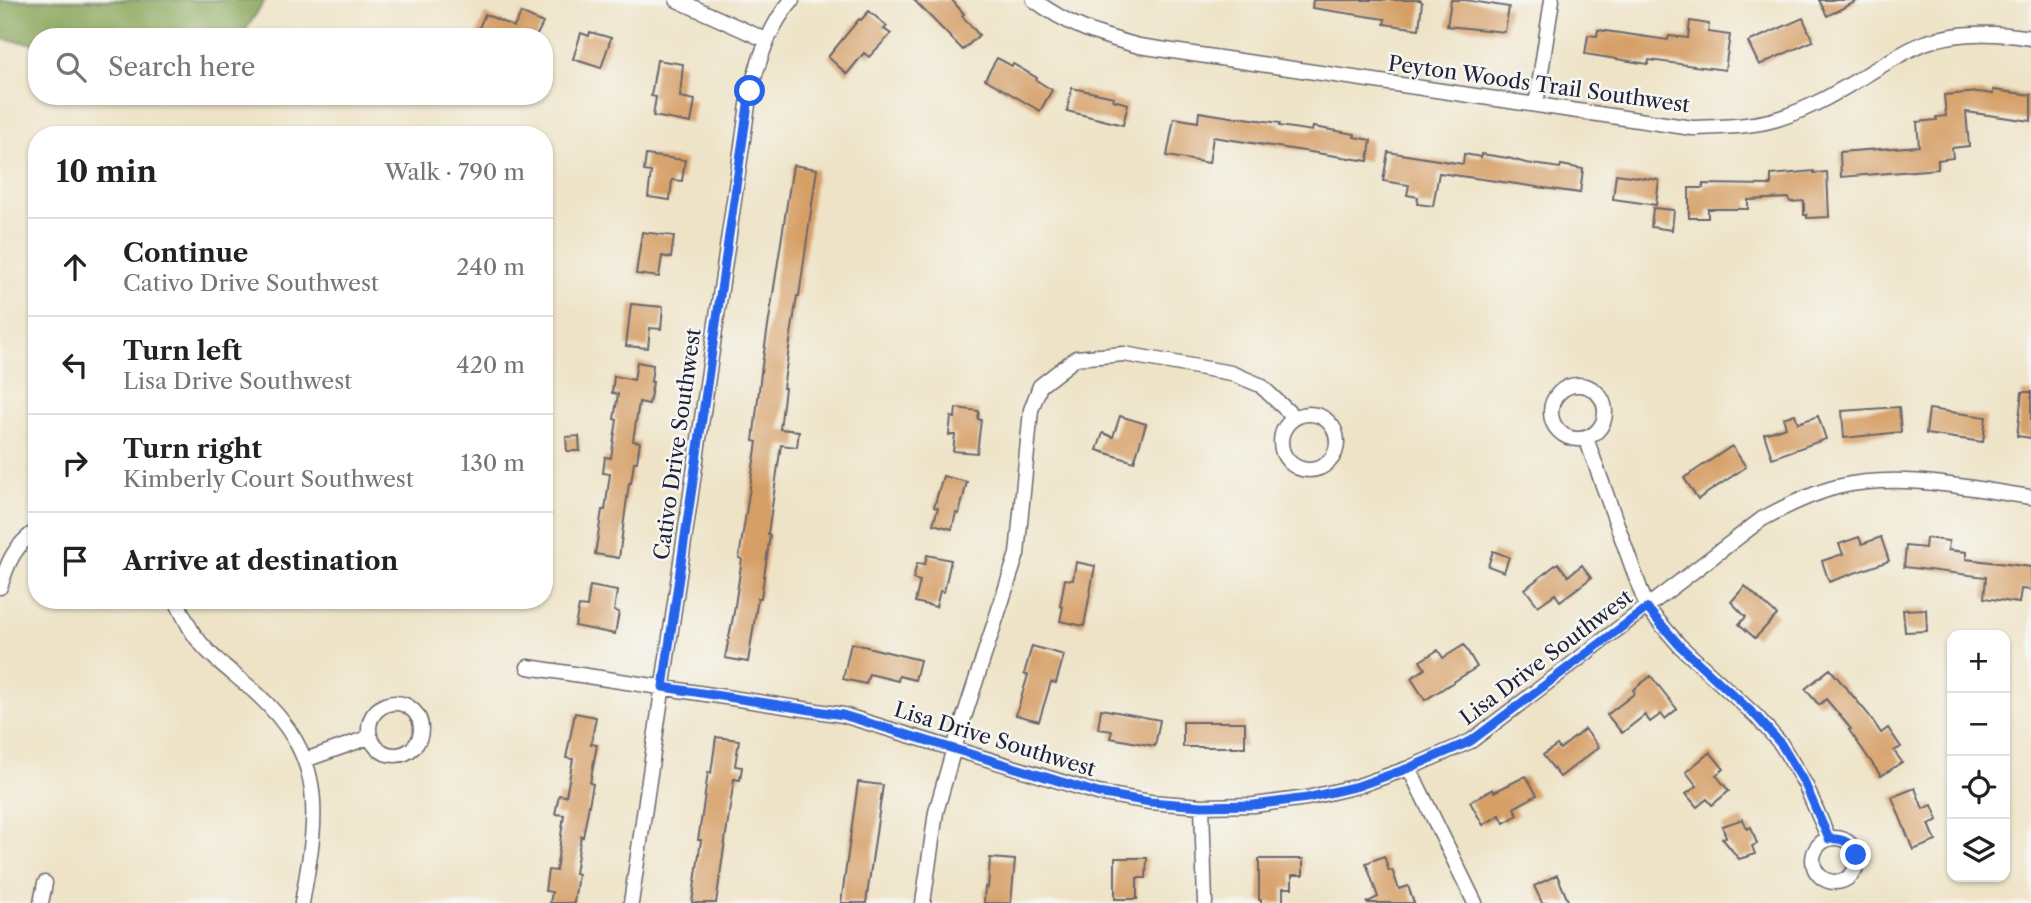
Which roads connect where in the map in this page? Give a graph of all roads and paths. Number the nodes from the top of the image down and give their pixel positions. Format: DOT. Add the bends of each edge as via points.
graph roads {
  1 [pos="677,0"];
  2 [pos="792,0"];
  3 [pos="1034,0"];
  4 [pos="1552,0"];
  5 [pos="2031,38"];
  6 [pos="766,40"];
  7 [pos="1536,105"];
  8 [pos="1294,418"];
  9 [pos="1586,438"];
  10 [pos="2031,497"];
  11 [pos="28,537"];
  12 [pos="0,587"];
  13 [pos="1647,608"];
  14 [pos="181,609"];
  15 [pos="528,667"];
  16 [pos="663,687"];
  17 [pos="370,737"];
  18 [pos="954,748"];
  19 [pos="304,760"];
  20 [pos="1409,768"];
  21 [pos="1202,806"];
  22 [pos="1829,839"];
  23 [pos="45,883"];
  24 [pos="41,903"];
  25 [pos="302,903"];
  26 [pos="631,903"];
  27 [pos="923,903"];
  28 [pos="1205,903"];
  29 [pos="1475,903"];
  1 -- 6 [label="street"];
  2 -- 6 [label="street, Cativo Drive Southwest"];
  3 -- 7 [label="street, Peyton Woods Trail Southwest" via="1095,34 1139,46"];
  4 -- 7 [label="street"];
  5 -- 7 [label="street, Peyton Woods Trail Southwest" via="1985,34 1917,46 1805,108 1748,126 1692,128"];
  6 -- 16 [label="street, Cativo Drive Southwest" via="750,91"];
  8 -- 18 [label="street" via="1260,385 1231,373 1124,354 1076,358 1040,386 1031,410 1017,554"];
  9 -- 13 [label="street"];
  10 -- 13 [label="street, Lisa Drive Southwest" via="1916,481 1836,488 1798,500 1762,519"];
  11 -- 12 [label="street" via="9,558"];
  13 -- 20 [label="street, Lisa Drive Southwest" via="1471,741"];
  13 -- 22 [label="street" via="1781,744"];
  14 -- 19 [label="street" via="194,635 288,727"];
  15 -- 16 [label="street, Lisa Drive Southwest"];
  16 -- 18 [label="street, Lisa Drive Southwest" via="843,715"];
  16 -- 26 [label="street, Cativo Drive Southwest"];
  17 -- 19 [label="street"];
  18 -- 21 [label="street, Lisa Drive Southwest" via="1098,793"];
  18 -- 27 [label="street" via="936,812"];
  19 -- 25 [label="street" via="314,811"];
  20 -- 21 [label="street, Lisa Drive Southwest" via="1307,798"];
  20 -- 29 [label="street"];
  21 -- 28 [label="street"];
  23 -- 24 [label="street"];
}
